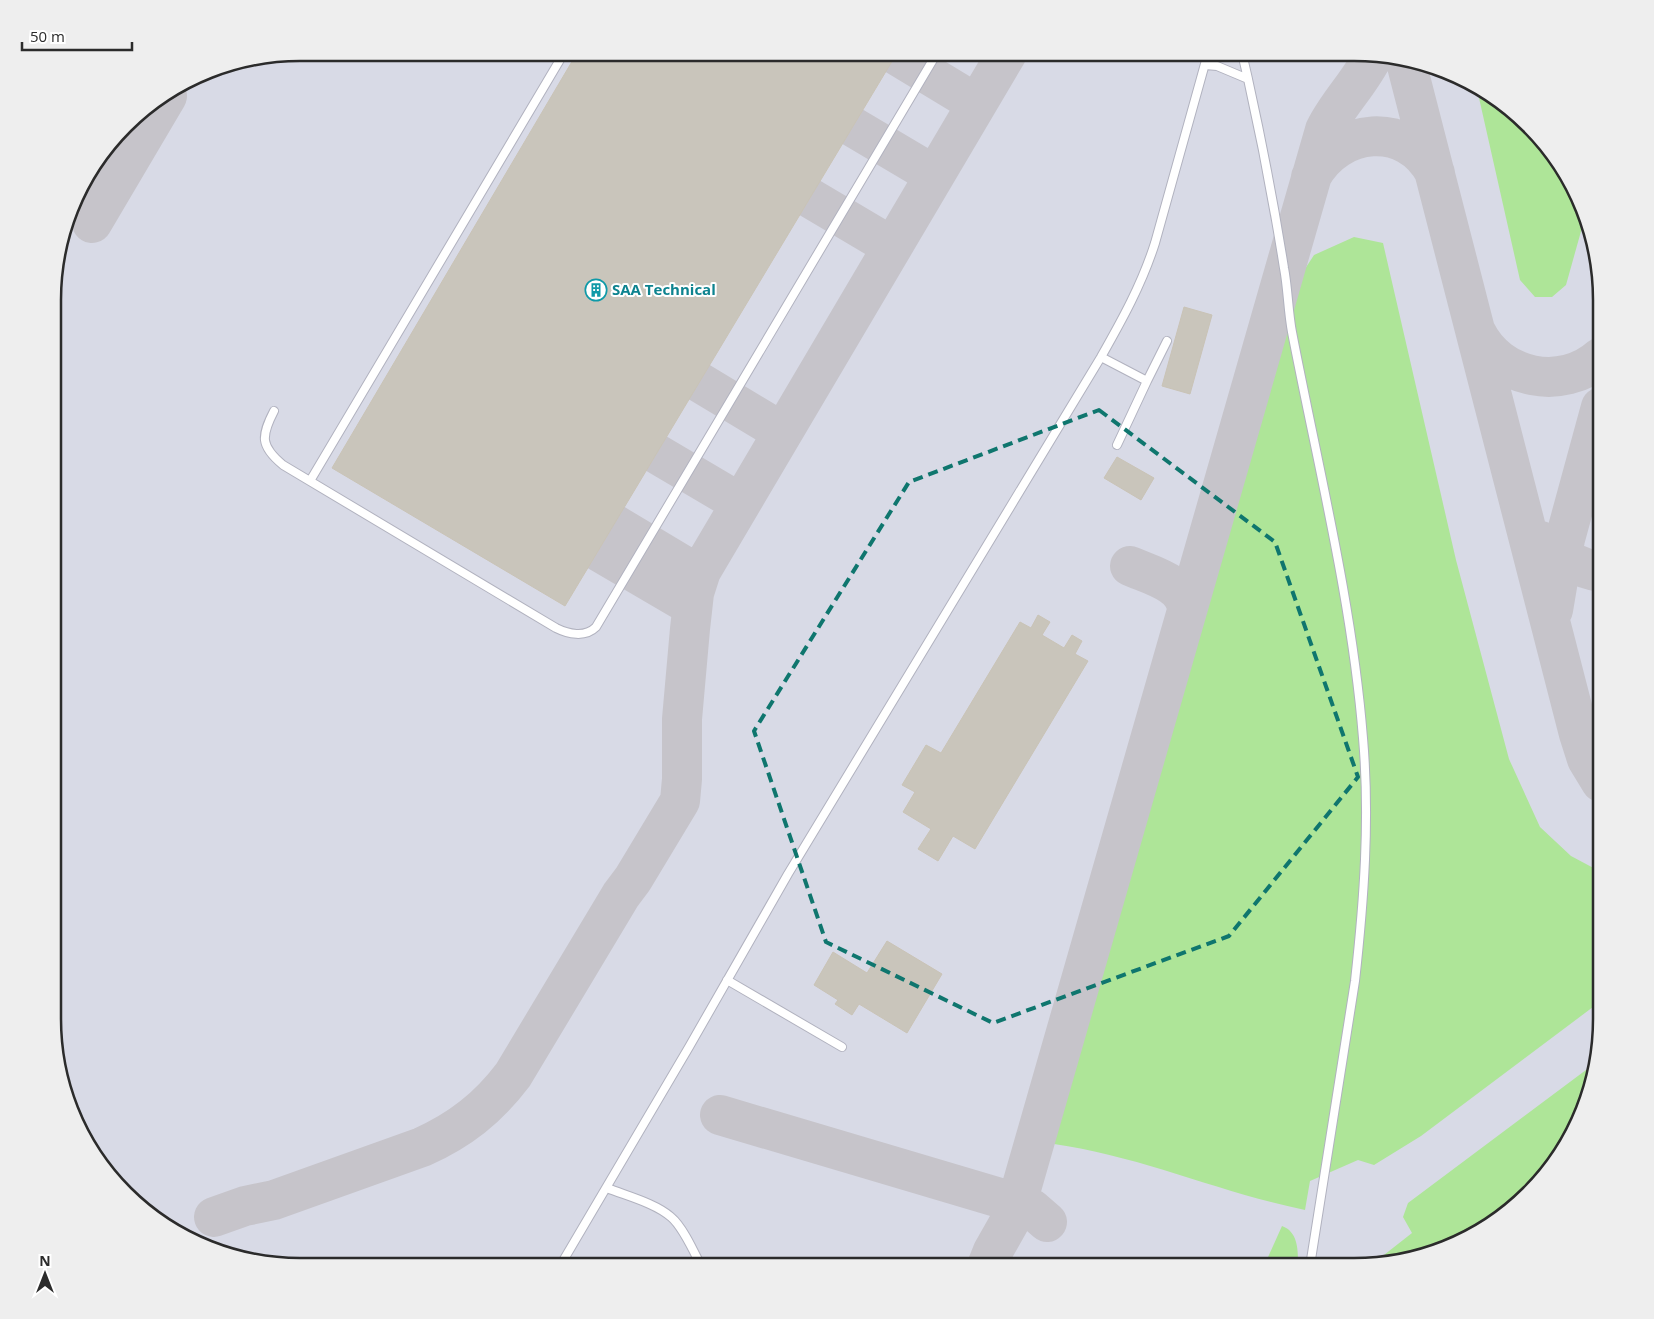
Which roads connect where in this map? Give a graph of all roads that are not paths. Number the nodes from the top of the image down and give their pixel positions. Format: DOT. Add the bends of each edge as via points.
graph roads {
  1 [pos="559,61"];
  2 [pos="932,61"];
  3 [pos="1206,61"];
  4 [pos="1244,61"];
  5 [pos="1205,65"];
  6 [pos="1248,79"];
  7 [pos="1167,341"];
  8 [pos="1101,357"];
  9 [pos="1147,381"];
  10 [pos="274,411"];
  11 [pos="1117,445"];
  12 [pos="310,481"];
  13 [pos="727,980"];
  14 [pos="842,1047"];
  15 [pos="607,1188"];
  16 [pos="565,1258"];
  17 [pos="697,1258"];
  18 [pos="1311,1258"];
  1 -- 12 [label="lane"];
  2 -- 12 [label="lane" via="592,631 576,634 556,628"];
  3 -- 5 [label="lane"];
  4 -- 6 [label="lane"];
  5 -- 6 [label="lane" via="1217,66"];
  5 -- 8 [label="lane" via="1147,270"];
  6 -- 18 [label="lane" via="1349,625 1366,777 1365,869 1355,981"];
  7 -- 9 [label="lane"];
  8 -- 9 [label="lane"];
  8 -- 13 [label="lane"];
  9 -- 11 [label="lane"];
  10 -- 12 [label="lane" via="265,443 272,456"];
  13 -- 14 [label="lane"];
  13 -- 15 [label="lane"];
  15 -- 16 [label="lane"];
  15 -- 17 [label="lane" via="672,1218"];
}
